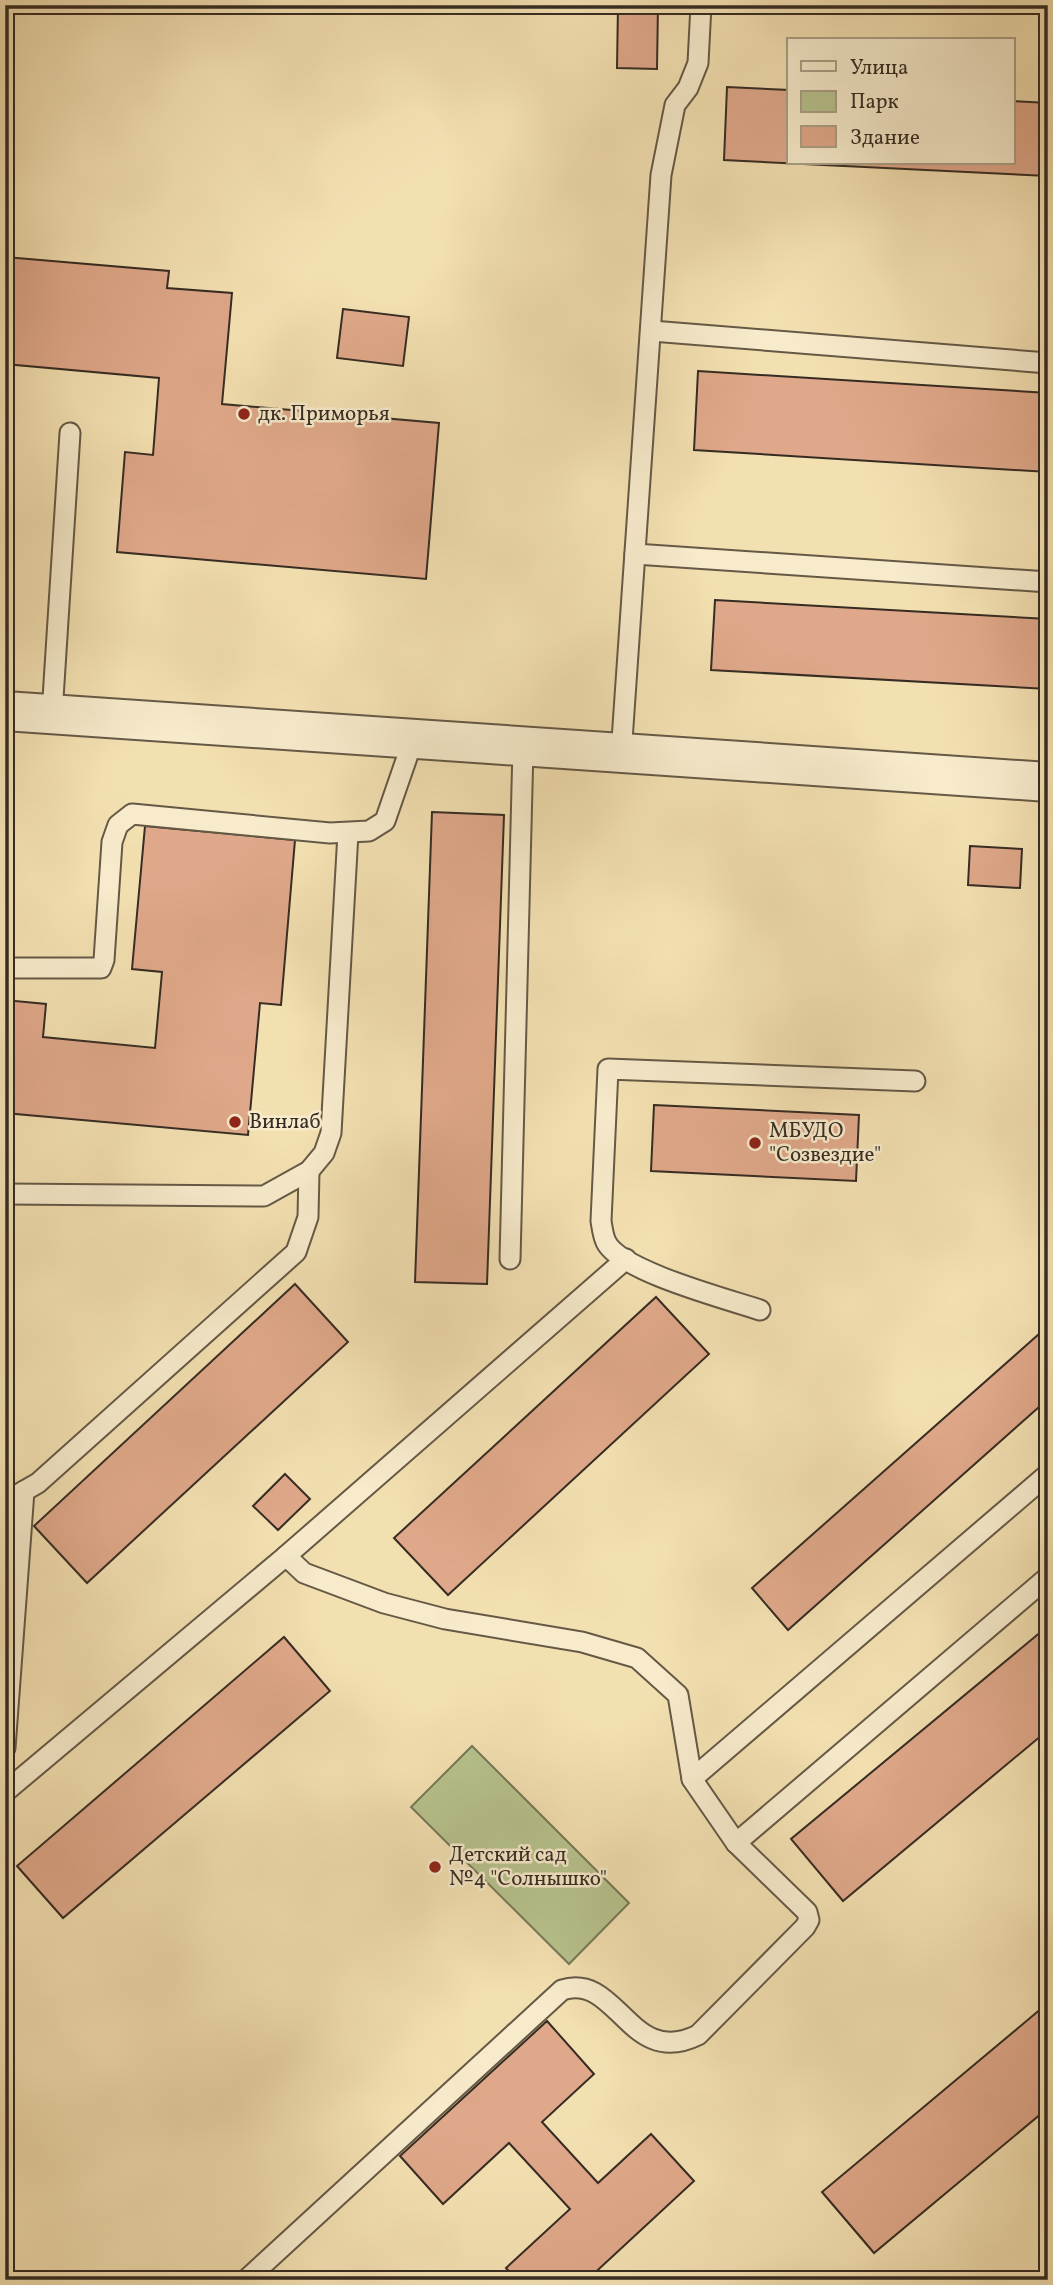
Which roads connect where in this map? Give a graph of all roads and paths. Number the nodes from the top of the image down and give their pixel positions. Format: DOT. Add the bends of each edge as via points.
graph roads {
  1 [pos="701,5"];
  2 [pos="652,331"];
  3 [pos="1048,363"];
  4 [pos="70,433"];
  5 [pos="635,554"];
  6 [pos="1048,582"];
  7 [pos="5,711"];
  8 [pos="52,714"];
  9 [pos="413,740"];
  10 [pos="523,748"];
  11 [pos="621,755"];
  12 [pos="1048,782"];
  13 [pos="348,833"];
  14 [pos="5,968"];
  15 [pos="915,1081"];
  16 [pos="309,1171"];
  17 [pos="5,1194"];
  18 [pos="510,1259"];
  19 [pos="626,1259"];
  20 [pos="760,1310"];
  21 [pos="1048,1474"];
  22 [pos="24,1491"];
  23 [pos="5,1502"];
  24 [pos="286,1556"];
  25 [pos="1048,1577"];
  26 [pos="5,1748"];
  27 [pos="692,1779"];
  28 [pos="5,1792"];
  29 [pos="736,1843"];
  30 [pos="246,2280"];
  1 -- 2 [label="lane" via="698,63 675,105 661,175"];
  2 -- 3 [label="lane"];
  2 -- 5 [label="lane"];
  4 -- 8 [label="lane"];
  5 -- 6 [label="lane"];
  5 -- 11 [label="lane"];
  7 -- 8 [label="street"];
  8 -- 9 [label="street"];
  9 -- 10 [label="street"];
  9 -- 13 [label="lane" via="385,821 369,831"];
  10 -- 11 [label="street"];
  10 -- 18 [label="lane"];
  11 -- 12 [label="street"];
  13 -- 14 [label="lane" via="132,814 118,825 113,842 100,968"];
  13 -- 16 [label="lane" via="331,1133 324,1153"];
  15 -- 19 [label="lane" via="608,1069 601,1221 605,1242"];
  16 -- 17 [label="lane" via="264,1196"];
  16 -- 22 [label="lane" via="308,1217 296,1252"];
  19 -- 20 [label="lane" via="650,1273"];
  19 -- 24 [label="lane"];
  21 -- 27 [label="lane"];
  22 -- 23 [label="lane"];
  22 -- 26 [label="lane"];
  24 -- 27 [label="lane" via="303,1573 384,1603 445,1619 582,1642 637,1658 678,1695"];
  24 -- 28 [label="lane"];
  25 -- 29 [label="lane"];
  27 -- 29 [label="lane"];
  29 -- 30 [label="lane" via="807,1912 809,1920 698,2035 681,2043 663,2044 648,2039 594,1994 582,1988 562,1990"];
}
